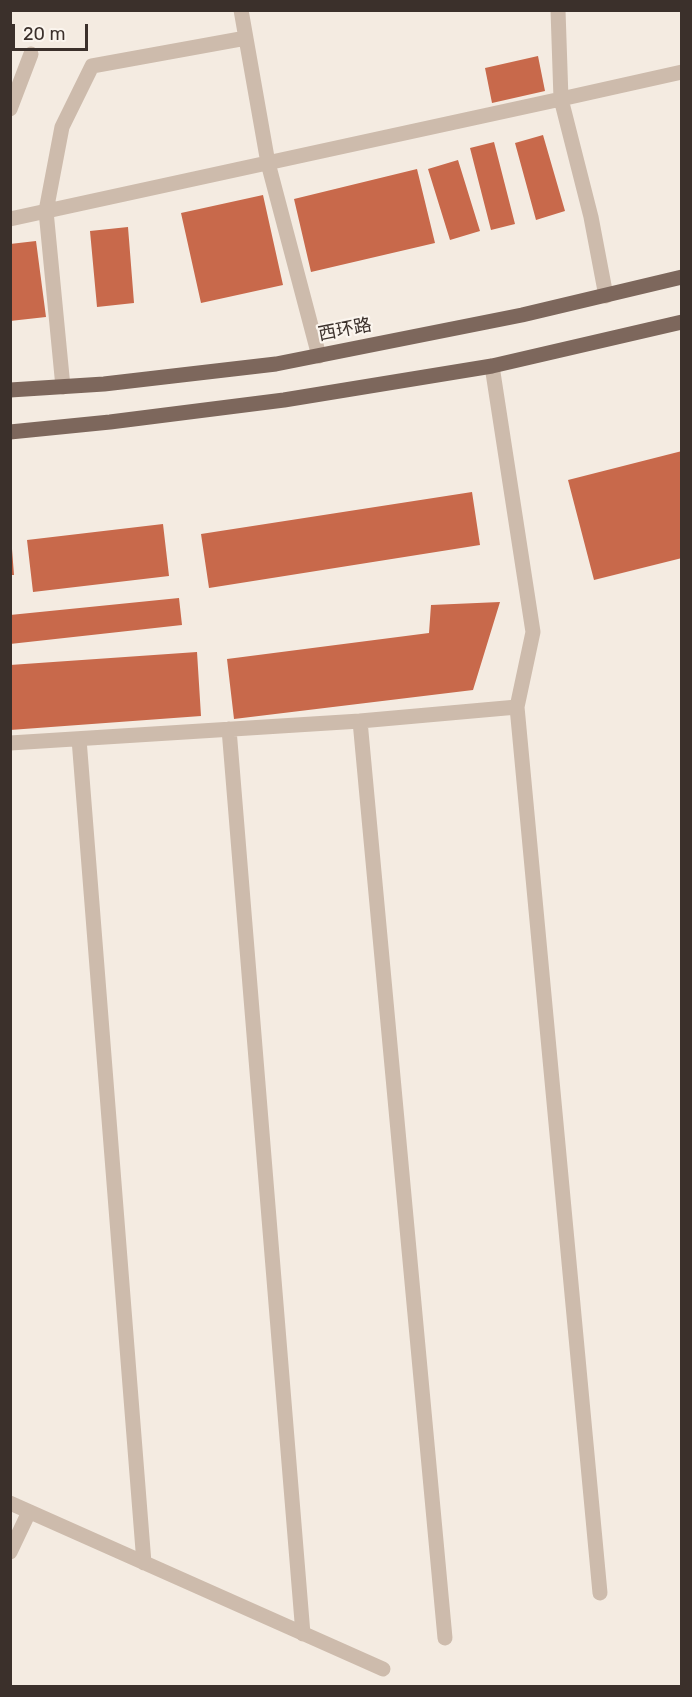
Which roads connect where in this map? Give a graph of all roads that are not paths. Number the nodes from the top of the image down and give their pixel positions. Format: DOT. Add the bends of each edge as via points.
graph roads {
  1 [pos="241,10"];
  2 [pos="558,10"];
  3 [pos="246,38"];
  4 [pos="31,54"];
  5 [pos="681,72"];
  6 [pos="561,99"];
  7 [pos="10,109"];
  8 [pos="268,163"];
  9 [pos="46,212"];
  10 [pos="10,219"];
  11 [pos="681,278"];
  12 [pos="606,296"];
  13 [pos="681,322"];
  14 [pos="319,356"];
  15 [pos="492,366"];
  16 [pos="63,387"];
  17 [pos="10,390"];
  18 [pos="10,432"];
  19 [pos="517,707"];
  20 [pos="360,721"];
  21 [pos="229,729"];
  22 [pos="79,739"];
  23 [pos="10,743"];
  24 [pos="10,1503"];
  25 [pos="29,1512"];
  26 [pos="10,1552"];
  27 [pos="144,1563"];
  28 [pos="600,1593"];
  29 [pos="303,1634"];
  30 [pos="445,1638"];
  31 [pos="383,1669"];
  1 -- 3 [label="street"];
  2 -- 6 [label="street"];
  3 -- 8 [label="street"];
  3 -- 9 [label="street" via="92,66 62,127"];
  4 -- 7 [label="street"];
  5 -- 6 [label="street"];
  6 -- 8 [label="street"];
  6 -- 12 [label="street"];
  8 -- 9 [label="street"];
  8 -- 14 [label="street"];
  9 -- 10 [label="street"];
  9 -- 16 [label="street"];
  11 -- 12 [label="main road, 西环路"];
  12 -- 14 [label="main road, 西环路"];
  13 -- 15 [label="main road"];
  14 -- 16 [label="main road, 西环路"];
  15 -- 18 [label="main road" via="284,400"];
  15 -- 19 [label="street" via="533,632"];
  16 -- 17 [label="main road, 西环路"];
  19 -- 20 [label="street"];
  19 -- 28 [label="street"];
  20 -- 21 [label="street"];
  20 -- 30 [label="street"];
  21 -- 22 [label="street"];
  21 -- 29 [label="street"];
  22 -- 23 [label="street"];
  22 -- 27 [label="street"];
  24 -- 25 [label="street"];
  25 -- 26 [label="street"];
  25 -- 27 [label="street"];
  27 -- 29 [label="street"];
  29 -- 31 [label="street"];
}
